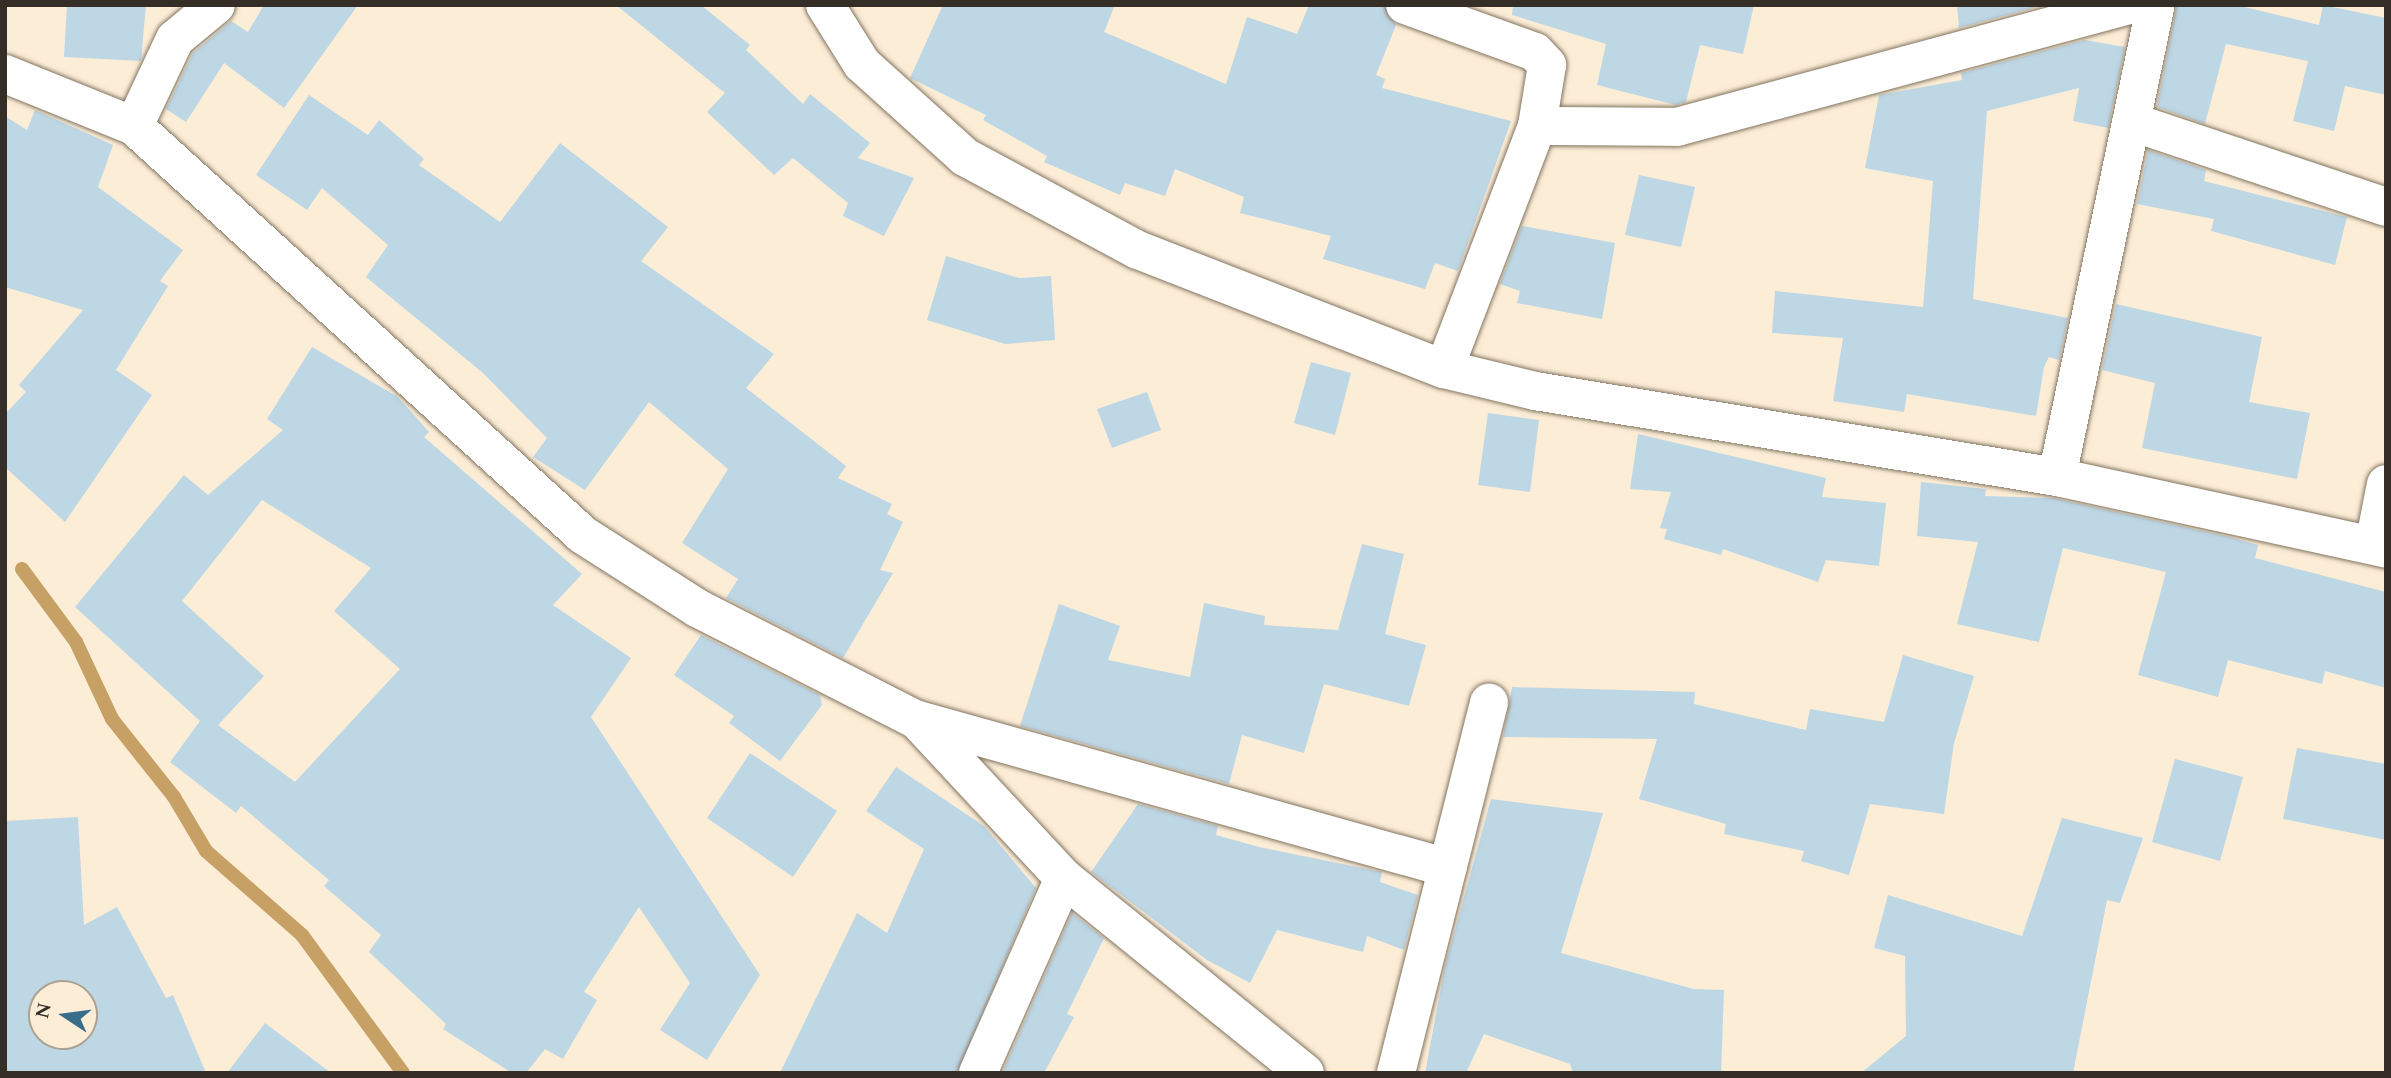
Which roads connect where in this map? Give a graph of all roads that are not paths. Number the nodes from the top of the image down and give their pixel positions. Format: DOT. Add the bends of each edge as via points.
graph roads {
  1 [pos="216,5"];
  2 [pos="825,5"];
  3 [pos="1405,5"];
  4 [pos="2129,5"];
  5 [pos="2156,5"];
  6 [pos="5,75"];
  7 [pos="2132,122"];
  8 [pos="134,126"];
  9 [pos="1537,126"];
  10 [pos="2386,207"];
  11 [pos="1444,369"];
  12 [pos="2057,477"];
  13 [pos="2386,484"];
  14 [pos="2380,547"];
  15 [pos="1489,702"];
  16 [pos="915,719"];
  17 [pos="1448,869"];
  18 [pos="1064,878"];
  19 [pos="978,1073"];
  20 [pos="1305,1073"];
  21 [pos="1396,1073"];
  1 -- 8 [label="street" via="174,39"];
  2 -- 11 [label="street" via="862,64 965,157 1138,250"];
  3 -- 9 [label="street" via="1535,52 1547,65"];
  4 -- 9 [label="street" via="1677,127"];
  5 -- 7 [label="street"];
  6 -- 8 [label="street"];
  7 -- 10 [label="street"];
  7 -- 12 [label="street"];
  8 -- 16 [label="street" via="583,535 697,608"];
  9 -- 11 [label="street"];
  11 -- 12 [label="street" via="1535,391"];
  12 -- 14 [label="street"];
  13 -- 14 [label="street"];
  15 -- 17 [label="street"];
  16 -- 17 [label="street"];
  16 -- 18 [label="street"];
  17 -- 21 [label="street"];
  18 -- 19 [label="street"];
  18 -- 20 [label="street"];
}
